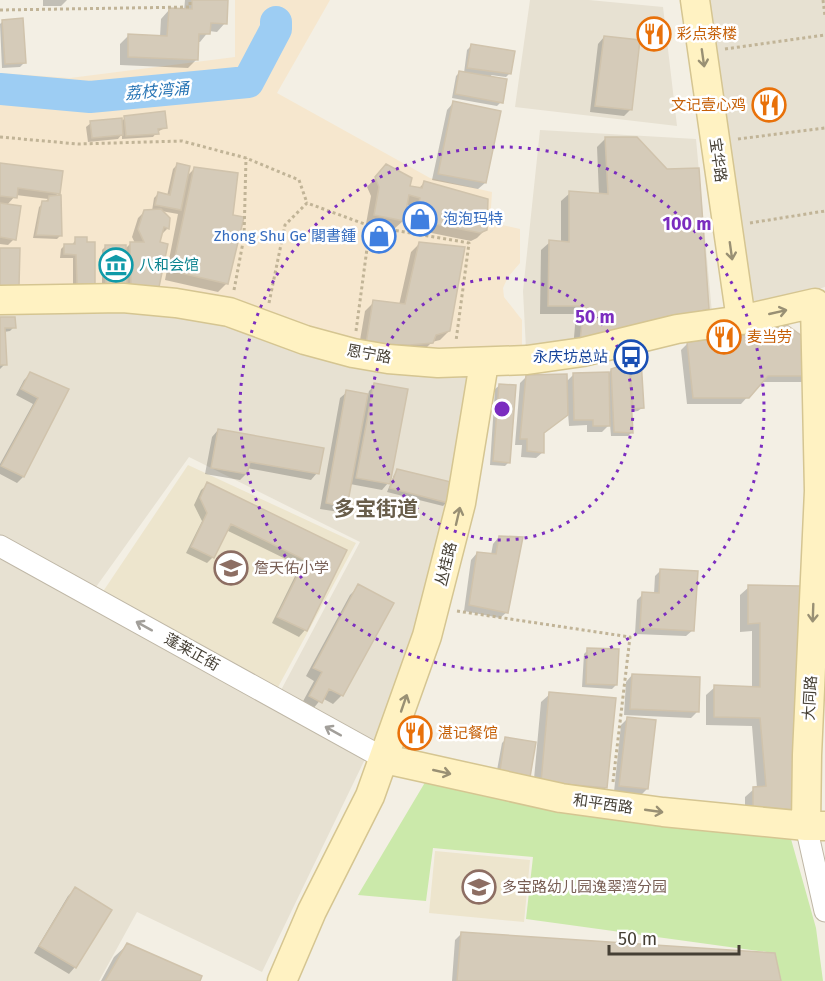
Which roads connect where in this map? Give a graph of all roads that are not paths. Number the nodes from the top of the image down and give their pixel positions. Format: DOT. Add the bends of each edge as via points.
graph roads {
  1 [pos="695,0"];
  2 [pos="0,300"];
  3 [pos="820,301"];
  4 [pos="741,320"];
  5 [pos="484,363"];
  6 [pos="0,546"];
  7 [pos="385,759"];
  8 [pos="816,826"];
  9 [pos="825,911"];
  10 [pos="328,917"];
  11 [pos="298,945"];
  12 [pos="282,981"];
  13 [pos="299,981"];
  1 -- 4 [label="street, 宝华路, one-way"];
  2 -- 5 [label="street, 恩宁路" via="123,298 176,303 229,312 354,353 388,359"];
  4 -- 3 [label="street, 恩宁路, one-way"];
  3 -- 8 [label="street, 大同路, one-way" via="819,491 807,755"];
  4 -- 5 [label="street, 恩宁路" via="677,329 583,352"];
  7 -- 5 [label="street, 丛桂路, one-way" via="435,607 461,503"];
  7 -- 6 [label="street, 蓬莱正街, one-way"];
  7 -- 8 [label="street, 和平西路, one-way" via="561,798"];
  7 -- 10 [label="street, 丛桂路" via="386,805"];
  7 -- 11 [label="street, 丛桂路"];
  8 -- 9 [label="street, 大同路"];
  10 -- 11 [label="street"];
  10 -- 13 [label="street, 丛桂路"];
  11 -- 12 [label="street, 丛桂路"];
}
